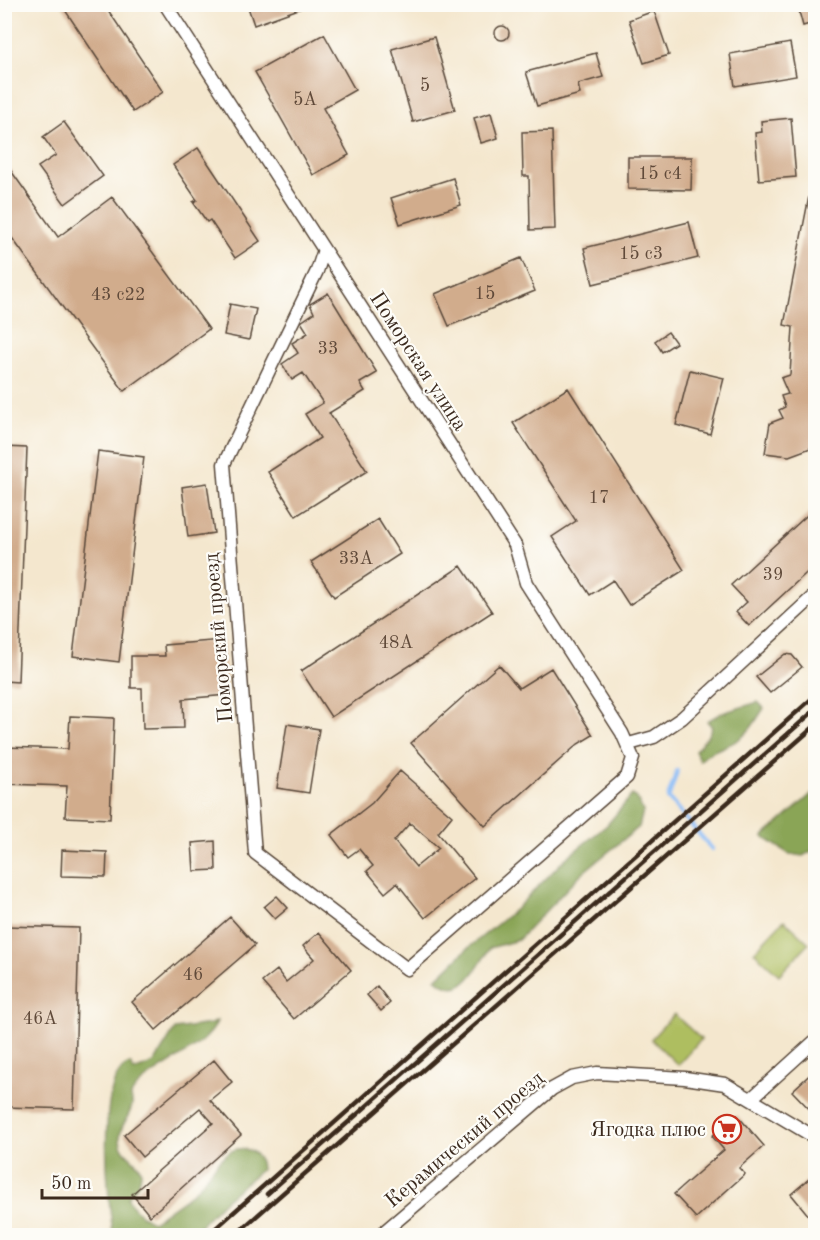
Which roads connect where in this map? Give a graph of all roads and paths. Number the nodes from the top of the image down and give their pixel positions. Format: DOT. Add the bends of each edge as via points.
graph roads {
  1 [pos="165,4"];
  2 [pos="324,250"];
  3 [pos="816,594"];
  4 [pos="629,744"];
  5 [pos="816,1040"];
  6 [pos="752,1098"];
  7 [pos="816,1138"];
  8 [pos="379,1236"];
  1 -- 2 [label="street, Поморская улица"];
  2 -- 4 [label="street, Поморская улица" via="515,545 526,583"];
  2 -- 4 [label="street, Поморский проезд" via="224,464 255,853 407,969 627,777 633,758"];
  3 -- 4 [label="street" via="682,718 654,737"];
  5 -- 6 [label="street"];
  6 -- 7 [label="street, Керамический проезд"];
  6 -- 8 [label="street, Керамический проезд" via="725,1084 685,1078 597,1073 572,1078 552,1089"];
}
